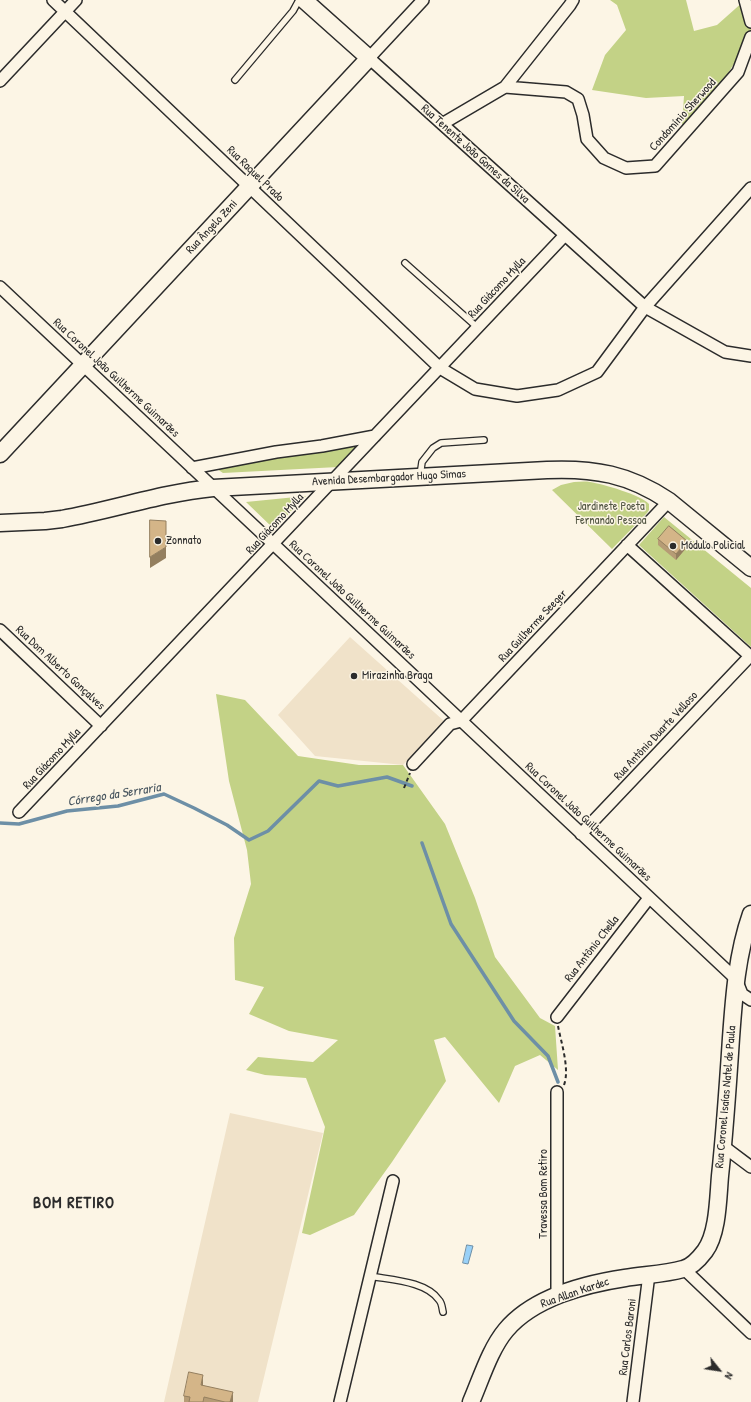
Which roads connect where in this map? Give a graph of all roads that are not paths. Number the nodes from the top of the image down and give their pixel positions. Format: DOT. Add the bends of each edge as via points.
graph roads {
  1 [pos="53,0"];
  2 [pos="76,0"];
  3 [pos="299,0"];
  4 [pos="304,0"];
  5 [pos="423,0"];
  6 [pos="573,0"];
  7 [pos="745,0"];
  8 [pos="65,11"];
  9 [pos="751,22"];
  10 [pos="751,37"];
  11 [pos="369,58"];
  12 [pos="235,80"];
  13 [pos="0,81"];
  14 [pos="505,87"];
  15 [pos="442,124"];
  16 [pos="249,186"];
  17 [pos="751,188"];
  18 [pos="565,235"];
  19 [pos="405,263"];
  20 [pos="0,287"];
  21 [pos="645,307"];
  22 [pos="478,328"];
  23 [pos="751,356"];
  24 [pos="83,365"];
  25 [pos="440,368"];
  26 [pos="375,436"];
  27 [pos="484,440"];
  28 [pos="0,454"];
  29 [pos="192,468"];
  30 [pos="420,476"];
  31 [pos="333,480"];
  32 [pos="213,488"];
  33 [pos="669,501"];
  34 [pos="0,523"];
  35 [pos="273,544"];
  36 [pos="627,545"];
  37 [pos="751,568"];
  38 [pos="0,630"];
  39 [pos="750,657"];
  40 [pos="461,721"];
  41 [pos="101,726"];
  42 [pos="413,764"];
  43 [pos="19,812"];
  44 [pos="581,834"];
  45 [pos="649,898"];
  46 [pos="751,914"];
  47 [pos="736,979"];
  48 [pos="751,1000"];
  49 [pos="556,1017"];
  50 [pos="558,1092"];
  51 [pos="723,1146"];
  52 [pos="751,1168"];
  53 [pos="393,1181"];
  54 [pos="684,1269"];
  55 [pos="649,1274"];
  56 [pos="370,1276"];
  57 [pos="557,1296"];
  58 [pos="443,1312"];
  59 [pos="751,1333"];
  60 [pos="340,1402"];
  61 [pos="471,1402"];
  62 [pos="633,1402"];
  1 -- 8 [label="street, Rua Raquel Prado"];
  2 -- 8 [label="street"];
  3 -- 12 [label="lane" via="293,11"];
  4 -- 11 [label="street, Rua Tenente João Gomes da Silva"];
  5 -- 11 [label="street, Rua Ângelo Zeni"];
  6 -- 14 [label="street"];
  7 -- 9 [label="street"];
  8 -- 13 [label="street"];
  8 -- 16 [label="street, Rua Raquel Prado"];
  10 -- 14 [label="street, Condomínio Sherwood" via="738,72 656,166 626,168 604,158 587,139 578,99 566,92"];
  11 -- 15 [label="street, Rua Tenente João Gomes da Silva"];
  11 -- 16 [label="street, Rua Ângelo Zeni"];
  14 -- 15 [label="street"];
  15 -- 18 [label="street, Rua Tenente João Gomes da Silva"];
  16 -- 24 [label="street, Rua Ângelo Zeni"];
  16 -- 25 [label="street, Rua Raquel Prado"];
  17 -- 21 [label="street, Rua Raquel Prado"];
  18 -- 21 [label="street, Rua Tenente João Gomes da Silva"];
  18 -- 22 [label="street, Rua Giácomo Mylla"];
  19 -- 22 [label="lane"];
  20 -- 24 [label="street, Rua Coronel João Guilherme Guimarães"];
  21 -- 23 [label="street, Rua Tenente João Gomes da Silva" via="725,352"];
  21 -- 25 [label="street, Rua Raquel Prado" via="597,372 558,390 517,396 474,389"];
  22 -- 25 [label="street, Rua Giácomo Mylla"];
  24 -- 28 [label="street, Rua Ângelo Zeni"];
  24 -- 29 [label="street, Rua Coronel João Guilherme Guimarães"];
  25 -- 26 [label="street, Rua Giácomo Mylla"];
  26 -- 29 [label="street"];
  26 -- 31 [label="street, Rua Giácomo Mylla"];
  27 -- 30 [label="lane" via="441,443 433,448 422,462"];
  29 -- 32 [label="street, Rua Coronel João Guilherme Guimarães"];
  30 -- 31 [label="street, Avenida Desembargador Hugo Simas"];
  30 -- 33 [label="street, Avenida Desembargador Hugo Simas" via="586,469 630,480"];
  31 -- 32 [label="street, Avenida Desembargador Hugo Simas"];
  31 -- 35 [label="street, Rua Giácomo Mylla"];
  32 -- 34 [label="street, Avenida Desembargador Hugo Simas" via="164,495 68,518"];
  32 -- 35 [label="street, Rua Coronel João Guilherme Guimarães"];
  33 -- 36 [label="street, Rua Guilherme Seeger"];
  33 -- 37 [label="street, Avenida Desembargador Hugo Simas"];
  35 -- 40 [label="street, Rua Coronel João Guilherme Guimarães"];
  35 -- 41 [label="street, Rua Giácomo Mylla"];
  36 -- 39 [label="street"];
  36 -- 40 [label="street, Rua Guilherme Seeger"];
  38 -- 41 [label="street, Rua Dom Alberto Gonçalves"];
  39 -- 44 [label="street, Rua Antônio Duarte Velloso"];
  40 -- 42 [label="street, Rua Guilherme Seeger" via="450,724"];
  40 -- 44 [label="street, Rua Coronel João Guilherme Guimarães"];
  41 -- 43 [label="street, Rua Giácomo Mylla"];
  44 -- 45 [label="street, Rua Coronel João Guilherme Guimarães"];
  45 -- 47 [label="street, Rua Coronel João Guilherme Guimarães"];
  45 -- 49 [label="street, Rua Antônio Chella"];
  46 -- 47 [label="street, Rua Coronel Isaías Natel de Paula"];
  47 -- 48 [label="street, Rua Coronel João Guilherme Guimarães" via="742,994"];
  47 -- 51 [label="street, Rua Coronel Isaías Natel de Paula"];
  50 -- 57 [label="street, Travessa Bom Retiro"];
  51 -- 52 [label="street"];
  51 -- 54 [label="street, Rua Coronel Isaías Natel de Paula" via="712,1235 698,1260"];
  53 -- 56 [label="street"];
  54 -- 55 [label="street, Rua Allan Kardec"];
  54 -- 59 [label="street"];
  55 -- 57 [label="street, Rua Allan Kardec" via="608,1281"];
  55 -- 62 [label="street, Rua Carlos Baroni"];
  56 -- 58 [label="lane" via="428,1289 440,1301"];
  56 -- 60 [label="street"];
  57 -- 61 [label="street, Rua Allan Kardec" via="530,1309 505,1330"];
}
